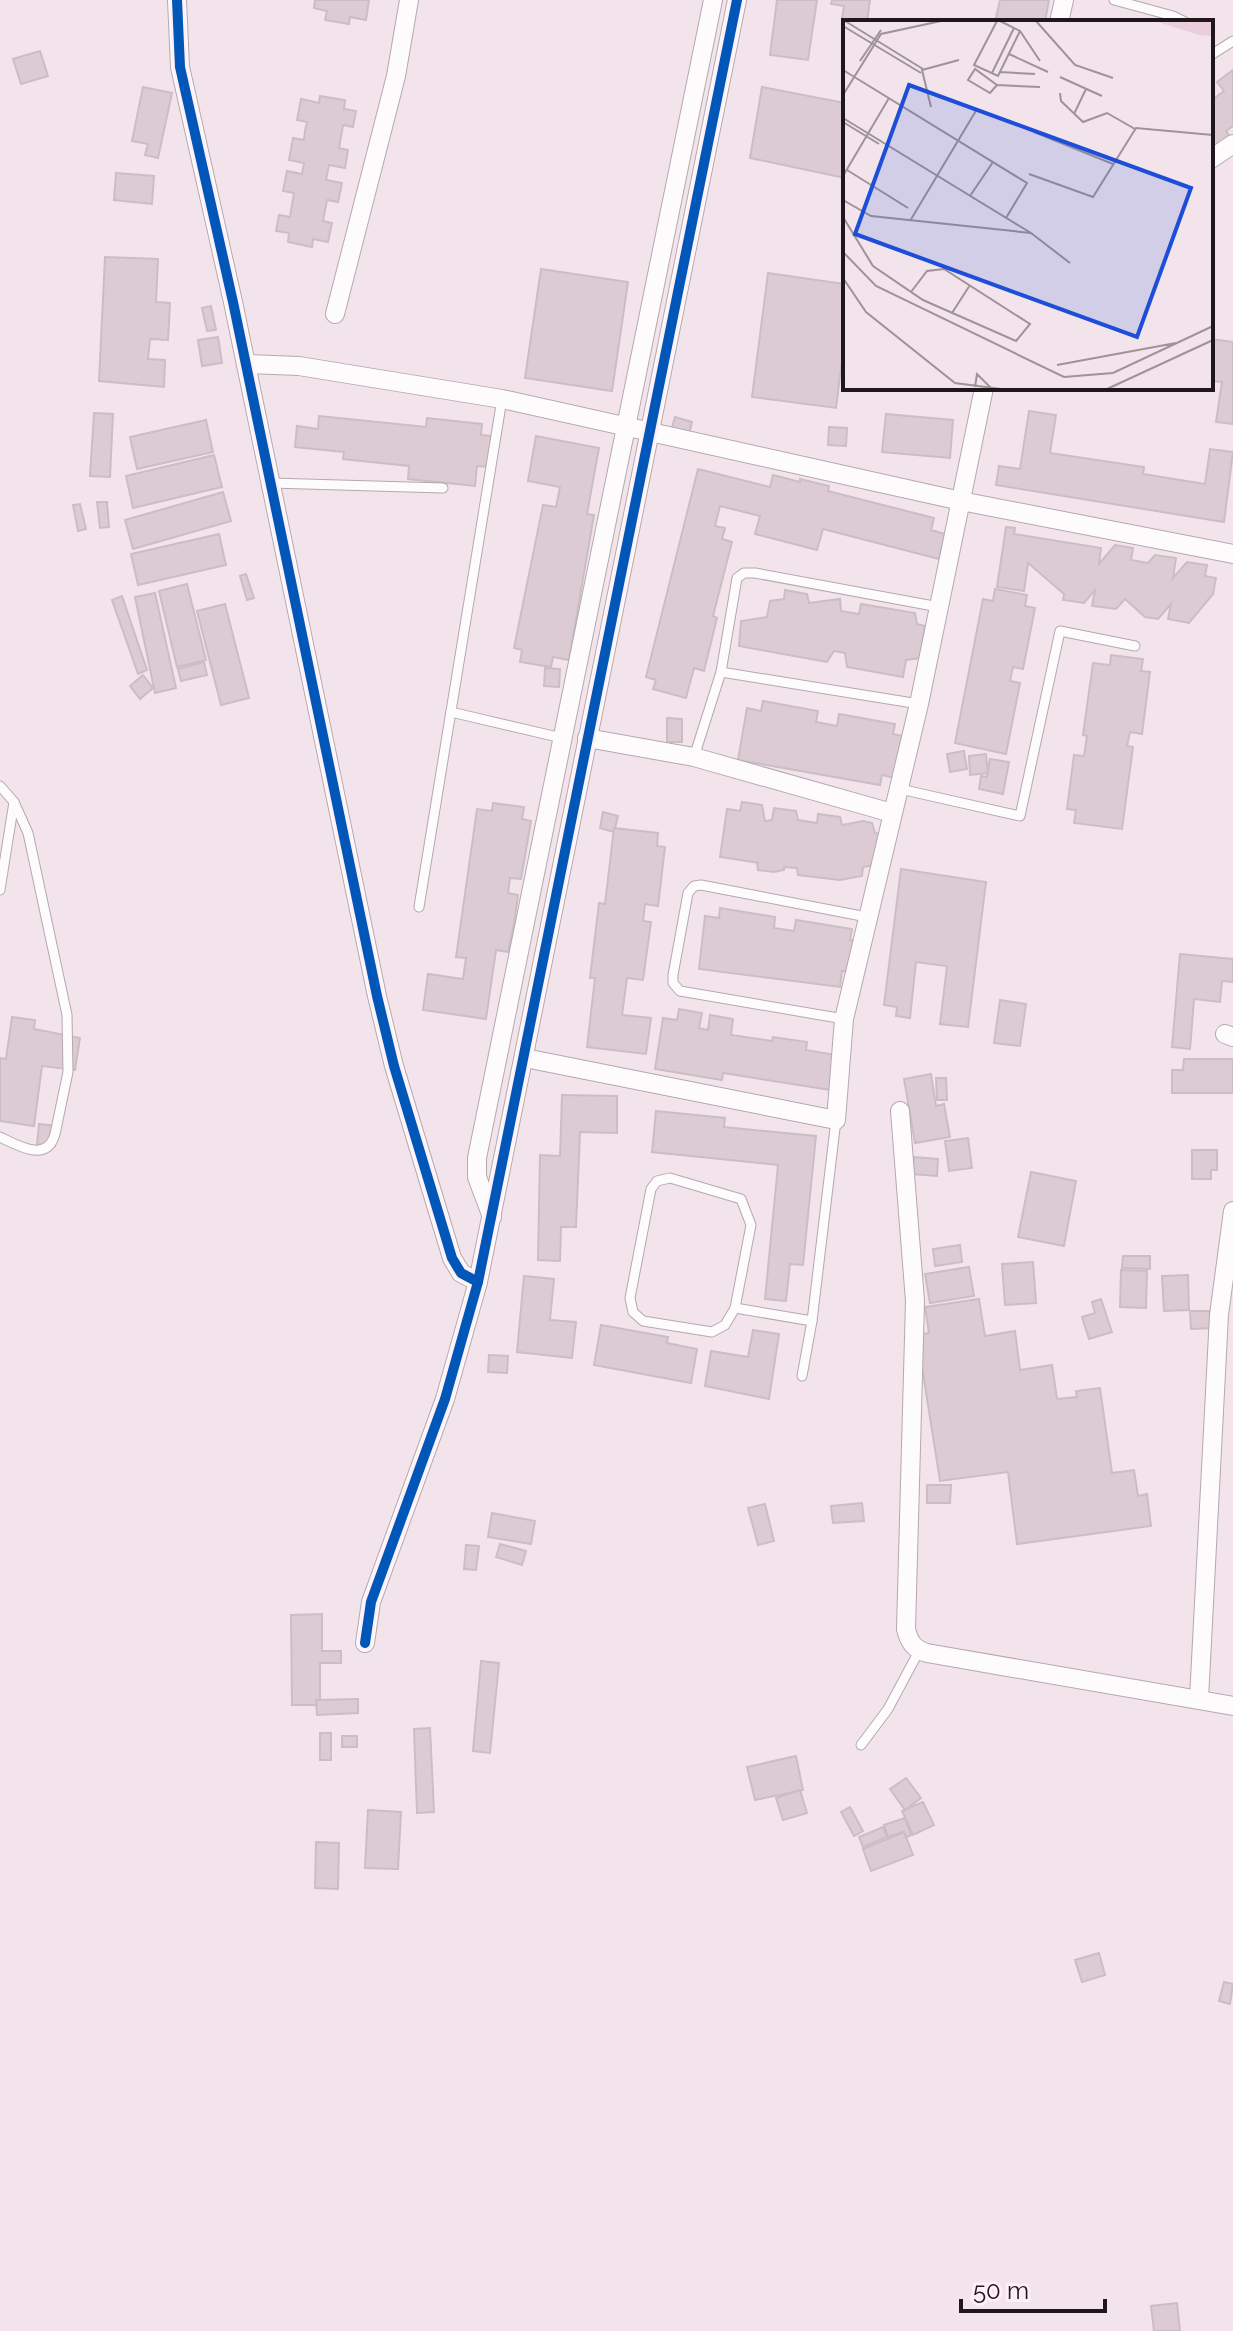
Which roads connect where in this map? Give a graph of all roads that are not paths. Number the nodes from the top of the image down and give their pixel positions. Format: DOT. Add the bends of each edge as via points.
graph roads {
  1 [pos="177,0"];
  2 [pos="409,0"];
  3 [pos="713,0"];
  4 [pos="737,0"];
  5 [pos="1064,0"];
  6 [pos="1114,0"];
  7 [pos="1059,20"];
  8 [pos="1181,20"];
  9 [pos="1233,41"];
  10 [pos="1213,50"];
  11 [pos="1233,144"];
  12 [pos="1213,158"];
  13 [pos="335,314"];
  14 [pos="246,364"];
  15 [pos="984,390"];
  16 [pos="502,399"];
  17 [pos="626,425"];
  18 [pos="650,430"];
  19 [pos="271,483"];
  20 [pos="443,488"];
  21 [pos="961,501"];
  22 [pos="1233,554"];
  23 [pos="939,607"];
  24 [pos="1135,646"];
  25 [pos="721,672"];
  26 [pos="919,704"];
  27 [pos="451,712"];
  28 [pos="562,738"];
  29 [pos="587,738"];
  30 [pos="694,757"];
  31 [pos="0,786"];
  32 [pos="900,789"];
  33 [pos="14,802"];
  34 [pos="892,813"];
  35 [pos="0,890"];
  36 [pos="419,907"];
  37 [pos="867,917"];
  38 [pos="844,1019"];
  39 [pos="525,1058"];
  40 [pos="900,1111"];
  41 [pos="836,1120"];
  42 [pos="0,1137"];
  43 [pos="1233,1211"];
  44 [pos="492,1217"];
  45 [pos="478,1282"];
  46 [pos="735,1308"];
  47 [pos="812,1321"];
  48 [pos="802,1376"];
  49 [pos="365,1643"];
  50 [pos="919,1651"];
  51 [pos="1199,1699"];
  52 [pos="1233,1706"];
  53 [pos="861,1745"];
  1 -- 14 [label="street" via="180,67"];
  2 -- 13 [label="street" via="396,76"];
  3 -- 17 [label="street"];
  4 -- 18 [label="street"];
  5 -- 7 [label="street"];
  6 -- 8 [label="lane"];
  9 -- 10 [label="lane"];
  11 -- 12 [label="street"];
  14 -- 16 [label="street" via="299,366"];
  14 -- 19 [label="street"];
  15 -- 21 [label="street"];
  16 -- 17 [label="street"];
  16 -- 27 [label="lane"];
  17 -- 18 [label="street"];
  17 -- 28 [label="street"];
  18 -- 21 [label="street"];
  18 -- 29 [label="street"];
  19 -- 20 [label="lane"];
  19 -- 45 [label="street" via="394,1066 452,1258 461,1273"];
  21 -- 22 [label="street"];
  21 -- 23 [label="street"];
  23 -- 25 [label="lane" via="744,573 737,578"];
  23 -- 26 [label="street"];
  24 -- 32 [label="lane" via="1060,631 1020,816"];
  25 -- 26 [label="lane"];
  25 -- 30 [label="lane"];
  26 -- 32 [label="street"];
  27 -- 28 [label="lane"];
  27 -- 36 [label="lane"];
  28 -- 44 [label="street" via="477,1158 477,1177"];
  29 -- 30 [label="street"];
  29 -- 39 [label="street"];
  30 -- 34 [label="street"];
  31 -- 33 [label="lane"];
  32 -- 34 [label="street"];
  33 -- 35 [label="lane"];
  33 -- 42 [label="lane" via="28,833 51,937 69,1053 51,1145 34,1151"];
  34 -- 37 [label="street"];
  37 -- 38 [label="street"];
  37 -- 38 [label="lane" via="701,885 688,893 673,975 680,991"];
  38 -- 41 [label="street"];
  39 -- 41 [label="street"];
  39 -- 44 [label="street"];
  40 -- 50 [label="street" via="915,1301 906,1629"];
  41 -- 47 [label="lane"];
  43 -- 51 [label="street" via="1219,1315"];
  44 -- 45 [label="street"];
  45 -- 49 [label="street" via="445,1399 371,1602"];
  46 -- 46 [label="lane" via="751,1225 741,1199 670,1178 657,1181 651,1189 630,1298 633,1312 643,1321 712,1332 725,1325"];
  46 -- 47 [label="lane"];
  47 -- 48 [label="lane"];
  50 -- 51 [label="street"];
  50 -- 53 [label="lane" via="888,1709"];
  51 -- 52 [label="street"];
}
